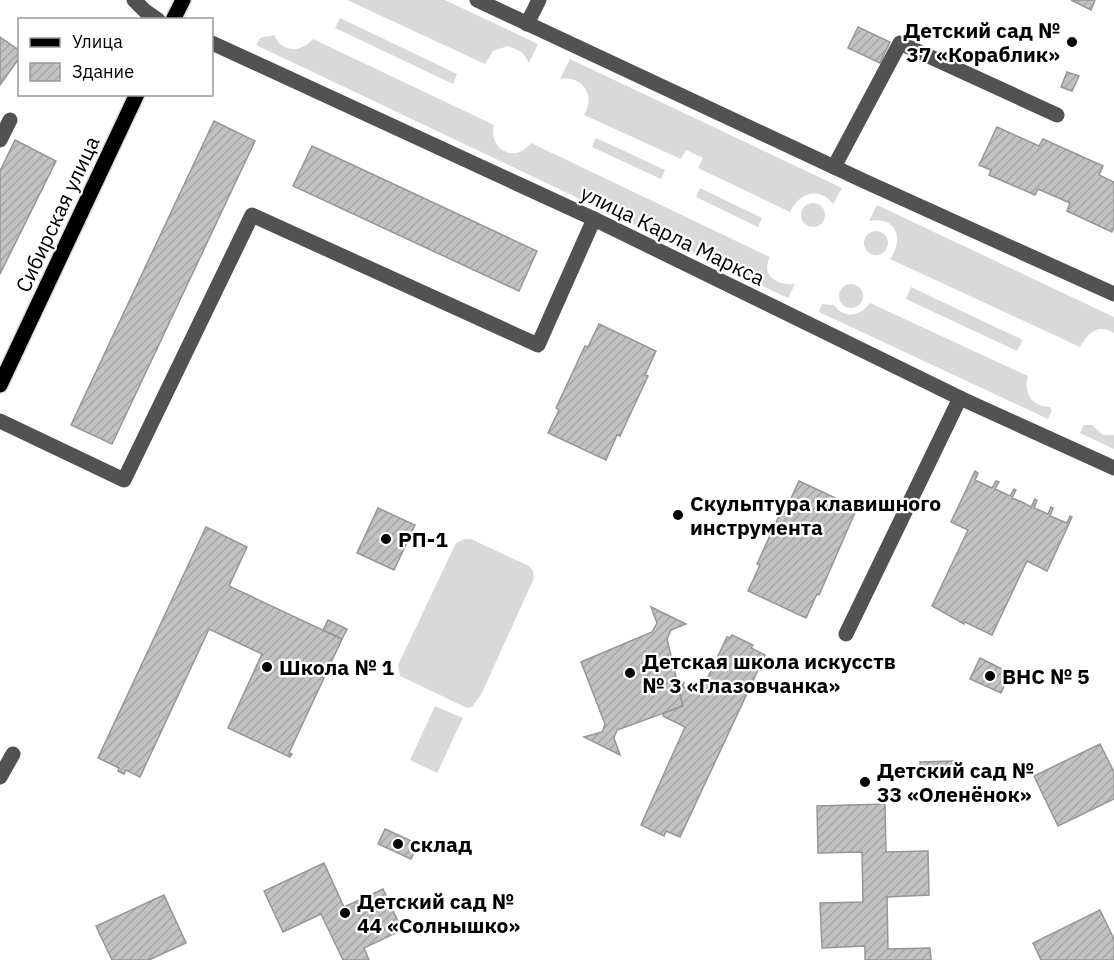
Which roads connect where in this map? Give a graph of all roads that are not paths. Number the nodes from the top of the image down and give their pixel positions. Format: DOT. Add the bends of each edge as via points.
graph roads {
  1 [pos="134,0"];
  2 [pos="183,0"];
  3 [pos="477,0"];
  4 [pos="539,0"];
  5 [pos="155,18"];
  6 [pos="174,18"];
  7 [pos="527,24"];
  8 [pos="213,43"];
  9 [pos="136,96"];
  10 [pos="1057,116"];
  11 [pos="10,120"];
  12 [pos="0,140"];
  13 [pos="834,167"];
  14 [pos="594,219"];
  15 [pos="1114,294"];
  16 [pos="0,385"];
  17 [pos="960,398"];
  18 [pos="0,421"];
  19 [pos="1114,468"];
  20 [pos="846,634"];
  21 [pos="13,754"];
  22 [pos="0,777"];
  1 -- 5 [label="street"];
  2 -- 6 [label="main road"];
  3 -- 7 [label="street"];
  4 -- 7 [label="street"];
  7 -- 13 [label="street"];
  8 -- 14 [label="street, улица Карла Маркса"];
  9 -- 16 [label="main road, Сибирская улица"];
  10 -- 13 [label="street" via="900,43"];
  11 -- 12 [label="street"];
  13 -- 15 [label="street"];
  14 -- 17 [label="street, улица Карла Маркса"];
  14 -- 18 [label="street" via="538,345 252,215 124,480"];
  17 -- 19 [label="street, улица Карла Маркса"];
  17 -- 20 [label="street"];
  21 -- 22 [label="street"];
}
